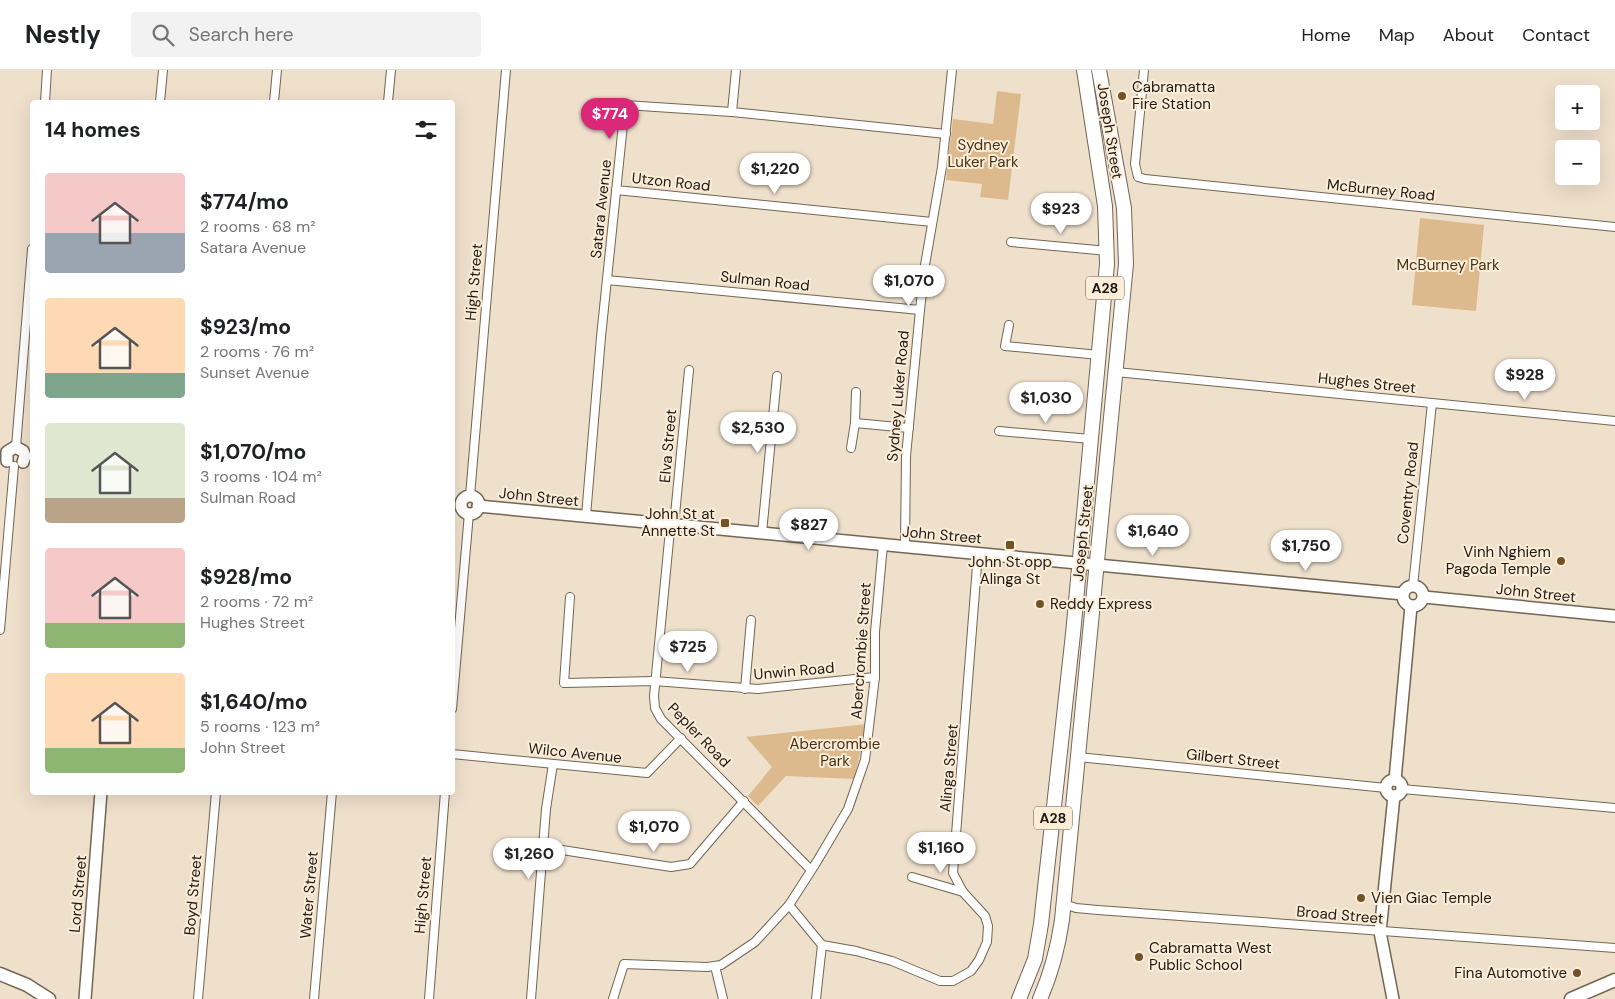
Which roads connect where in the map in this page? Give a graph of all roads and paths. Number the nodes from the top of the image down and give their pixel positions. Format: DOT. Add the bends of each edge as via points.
graph roads {
  1 [pos="47,70"];
  2 [pos="163,70"];
  3 [pos="276,70"];
  4 [pos="391,70"];
  5 [pos="506,70"];
  6 [pos="736,70"];
  7 [pos="952,70"];
  8 [pos="1084,70"];
  9 [pos="1099,70"];
  10 [pos="1144,70"];
  11 [pos="45,100"];
  12 [pos="160,100"];
  13 [pos="274,100"];
  14 [pos="388,100"];
  15 [pos="732,112"];
  16 [pos="946,134"];
  17 [pos="1145,179"];
  18 [pos="616,190"];
  19 [pos="932,222"];
  20 [pos="1615,227"];
  21 [pos="1011,242"];
  22 [pos="1108,250"];
  23 [pos="30,275"];
  24 [pos="607,280"];
  25 [pos="920,310"];
  26 [pos="1008,325"];
  27 [pos="1099,354"];
  28 [pos="689,370"];
  29 [pos="1116,372"];
  30 [pos="777,376"];
  31 [pos="856,392"];
  32 [pos="1432,403"];
  33 [pos="1615,421"];
  34 [pos="855,423"];
  35 [pos="909,428"];
  36 [pos="998,431"];
  37 [pos="1092,439"];
  38 [pos="851,448"];
  39 [pos="16,457"];
  40 [pos="470,496"];
  41 [pos="456,504"];
  42 [pos="474,510"];
  43 [pos="586,516"];
  44 [pos="672,524"];
  45 [pos="762,533"];
  46 [pos="883,545"];
  47 [pos="905,547"];
  48 [pos="978,553"];
  49 [pos="1079,563"];
  50 [pos="1096,564"];
  51 [pos="1413,586"];
  52 [pos="1403,594"];
  53 [pos="570,597"];
  54 [pos="1424,597"];
  55 [pos="1412,606"];
  56 [pos="1615,616"];
  57 [pos="751,620"];
  58 [pos="0,630"];
  59 [pos="875,677"];
  60 [pos="654,681"];
  61 [pos="455,683"];
  62 [pos="745,689"];
  63 [pos="681,738"];
  64 [pos="455,754"];
  65 [pos="1078,757"];
  66 [pos="552,764"];
  67 [pos="1394,788"];
  68 [pos="101,795"];
  69 [pos="216,795"];
  70 [pos="332,795"];
  71 [pos="446,795"];
  72 [pos="744,801"];
  73 [pos="1615,808"];
  74 [pos="543,847"];
  75 [pos="811,870"];
  76 [pos="912,877"];
  77 [pos="963,892"];
  78 [pos="1064,904"];
  79 [pos="790,905"];
  80 [pos="1380,932"];
  81 [pos="822,945"];
  82 [pos="1615,948"];
  83 [pos="715,966"];
  84 [pos="0,974"];
  85 [pos="1615,980"];
  86 [pos="49,999"];
  87 [pos="85,999"];
  88 [pos="198,999"];
  89 [pos="314,999"];
  90 [pos="428,999"];
  91 [pos="531,999"];
  92 [pos="613,999"];
  93 [pos="723,999"];
  94 [pos="816,999"];
  95 [pos="1019,999"];
  96 [pos="1040,999"];
  97 [pos="1393,999"];
  98 [pos="1571,999"];
  1 -- 11 [label="street"];
  2 -- 12 [label="street"];
  3 -- 13 [label="street"];
  4 -- 14 [label="street"];
  5 -- 40 [label="street, High Street"];
  6 -- 15 [label="street"];
  7 -- 16 [label="street, Sydney Luker Road"];
  8 -- 22 [label="highway, Joseph Street / A28" via="1105,206"];
  9 -- 29 [label="highway, Joseph Street / A28" via="1127,235"];
  10 -- 17 [label="street, Joseph Street" via="1134,164 1138,177"];
  15 -- 16 [label="street, Satara Avenue"];
  15 -- 18 [label="street, Satara Avenue" via="625,105"];
  16 -- 19 [label="street, Sydney Luker Road"];
  17 -- 20 [label="street, McBurney Road"];
  18 -- 19 [label="street, Utzon Road"];
  18 -- 24 [label="street, Satara Avenue"];
  19 -- 25 [label="street, Sydney Luker Road"];
  21 -- 22 [label="street"];
  22 -- 27 [label="highway, Joseph Street / A28"];
  23 -- 39 [label="street"];
  24 -- 25 [label="street, Sulman Road"];
  24 -- 43 [label="street, Satara Avenue"];
  25 -- 35 [label="street, Sydney Luker Road"];
  26 -- 27 [label="street" via="1005,346"];
  27 -- 37 [label="highway, Joseph Street / A28"];
  28 -- 44 [label="street, Elva Street"];
  29 -- 32 [label="street, Hughes Street"];
  29 -- 50 [label="highway, Joseph Street / A28"];
  30 -- 45 [label="street"];
  31 -- 34 [label="street"];
  32 -- 33 [label="street, Hughes Street"];
  32 -- 51 [label="street, Coventry Road"];
  34 -- 35 [label="street"];
  34 -- 38 [label="street"];
  35 -- 47 [label="street, Sydney Luker Road"];
  36 -- 37 [label="street"];
  37 -- 49 [label="highway, Joseph Street / A28"];
  39 -- 58 [label="street"];
  40 -- 41 [label="street"];
  40 -- 42 [label="street" via="476,498"];
  41 -- 42 [label="street" via="462,510"];
  42 -- 43 [label="street, John Street"];
  42 -- 61 [label="street"];
  43 -- 44 [label="street, John Street"];
  44 -- 45 [label="street, John Street"];
  44 -- 60 [label="street, Pepler Road"];
  45 -- 46 [label="street, John Street"];
  46 -- 47 [label="street, John Street"];
  46 -- 59 [label="street, Abercrombie Street" via="875,620"];
  47 -- 48 [label="street, John Street"];
  48 -- 49 [label="street, John Street"];
  48 -- 77 [label="street, Alinga Street" via="953,873"];
  49 -- 50 [label="street, John Street"];
  49 -- 95 [label="highway, Joseph Street / A28" via="1041,924 1035,958"];
  50 -- 52 [label="street, John Street"];
  50 -- 65 [label="highway, Joseph Street / A28"];
  51 -- 52 [label="street"];
  51 -- 54 [label="street" via="1420,588"];
  52 -- 55 [label="street" via="1407,604"];
  53 -- 60 [label="street, Unwin Road" via="564,683"];
  54 -- 55 [label="street" via="1419,604"];
  54 -- 56 [label="street, John Street"];
  55 -- 67 [label="street"];
  57 -- 62 [label="street"];
  59 -- 62 [label="street, Unwin Road"];
  59 -- 75 [label="street, Abercrombie Street" via="868,744 860,778 848,808"];
  60 -- 62 [label="street, Unwin Road"];
  60 -- 63 [label="street, Pepler Road" via="655,708"];
  63 -- 66 [label="street, Wilco Avenue" via="647,772"];
  63 -- 72 [label="street, Pepler Road"];
  64 -- 66 [label="street, Wilco Avenue"];
  65 -- 67 [label="street, Gilbert Street"];
  65 -- 78 [label="highway, Joseph Street / A28"];
  66 -- 74 [label="street"];
  67 -- 73 [label="street, Gilbert Street"];
  67 -- 80 [label="street"];
  68 -- 87 [label="street, Lord Street"];
  69 -- 88 [label="street, Boyd Street"];
  70 -- 89 [label="street, Water Street"];
  71 -- 90 [label="street, High Street"];
  72 -- 74 [label="street" via="685,867"];
  72 -- 75 [label="street, Pepler Road"];
  74 -- 91 [label="street"];
  75 -- 79 [label="street, Abercrombie Street"];
  76 -- 77 [label="street"];
  77 -- 81 [label="street, Alinga Street" via="985,916 987,942 971,971 953,981 940,981 892,961"];
  78 -- 80 [label="street, Broad Street" via="1076,908"];
  78 -- 96 [label="highway, Joseph Street / A28" via="1056,951"];
  79 -- 81 [label="street"];
  79 -- 83 [label="street, Abercrombie Street" via="755,942"];
  80 -- 82 [label="street, Broad Street"];
  80 -- 97 [label="street"];
  81 -- 94 [label="street"];
  83 -- 92 [label="street, Abercrombie Street" via="624,964"];
  83 -- 93 [label="street"];
  84 -- 86 [label="main road"];
  85 -- 98 [label="main road"];
}
